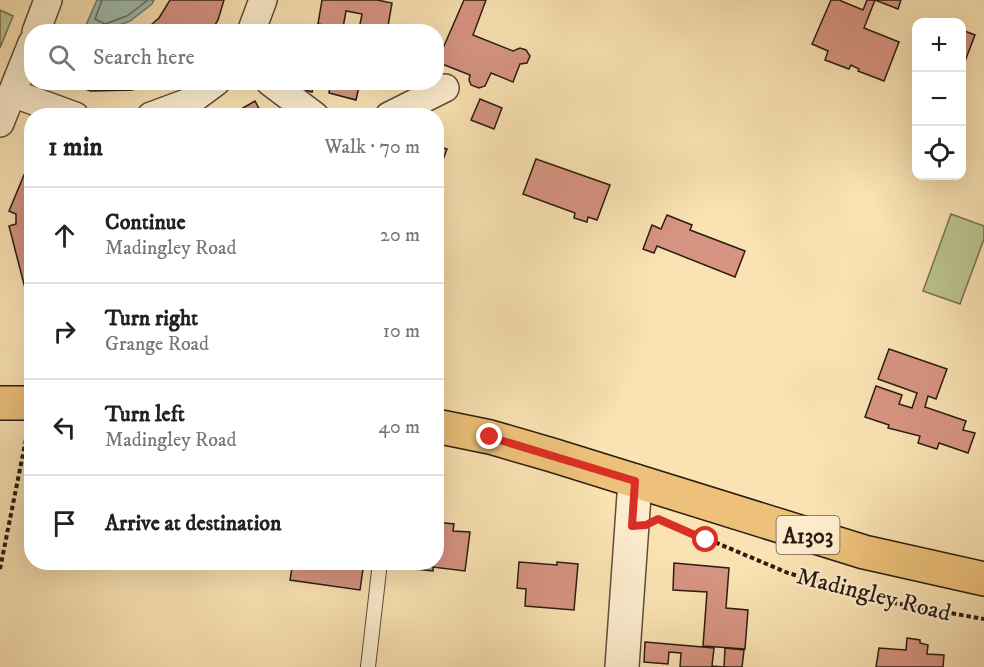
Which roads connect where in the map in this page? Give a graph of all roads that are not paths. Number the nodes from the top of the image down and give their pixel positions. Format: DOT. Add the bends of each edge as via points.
graph roads {
  1 [pos="48,0"];
  2 [pos="263,0"];
  3 [pos="39,24"];
  4 [pos="254,24"];
  5 [pos="24,63"];
  6 [pos="209,90"];
  7 [pos="281,90"];
  8 [pos="441,90"];
  9 [pos="12,93"];
  10 [pos="53,108"];
  11 [pos="192,108"];
  12 [pos="304,108"];
  13 [pos="405,108"];
  14 [pos="0,123"];
  15 [pos="0,403"];
  16 [pos="24,412"];
  17 [pos="444,428"];
  18 [pos="635,481"];
  19 [pos="379,570"];
  20 [pos="984,579"];
  21 [pos="368,667"];
  22 [pos="622,667"];
  1 -- 3 [label="street"];
  2 -- 4 [label="street"];
  5 -- 9 [label="street"];
  6 -- 11 [label="street"];
  7 -- 12 [label="street"];
  8 -- 13 [label="street"];
  9 -- 10 [label="street"];
  9 -- 14 [label="street"];
  15 -- 16 [label="main road"];
  17 -- 18 [label="main road, Madingley Road / A1303" via="490,437"];
  18 -- 20 [label="main road, Madingley Road / A1303" via="864,552"];
  18 -- 22 [label="street"];
  19 -- 21 [label="lane"];
}
